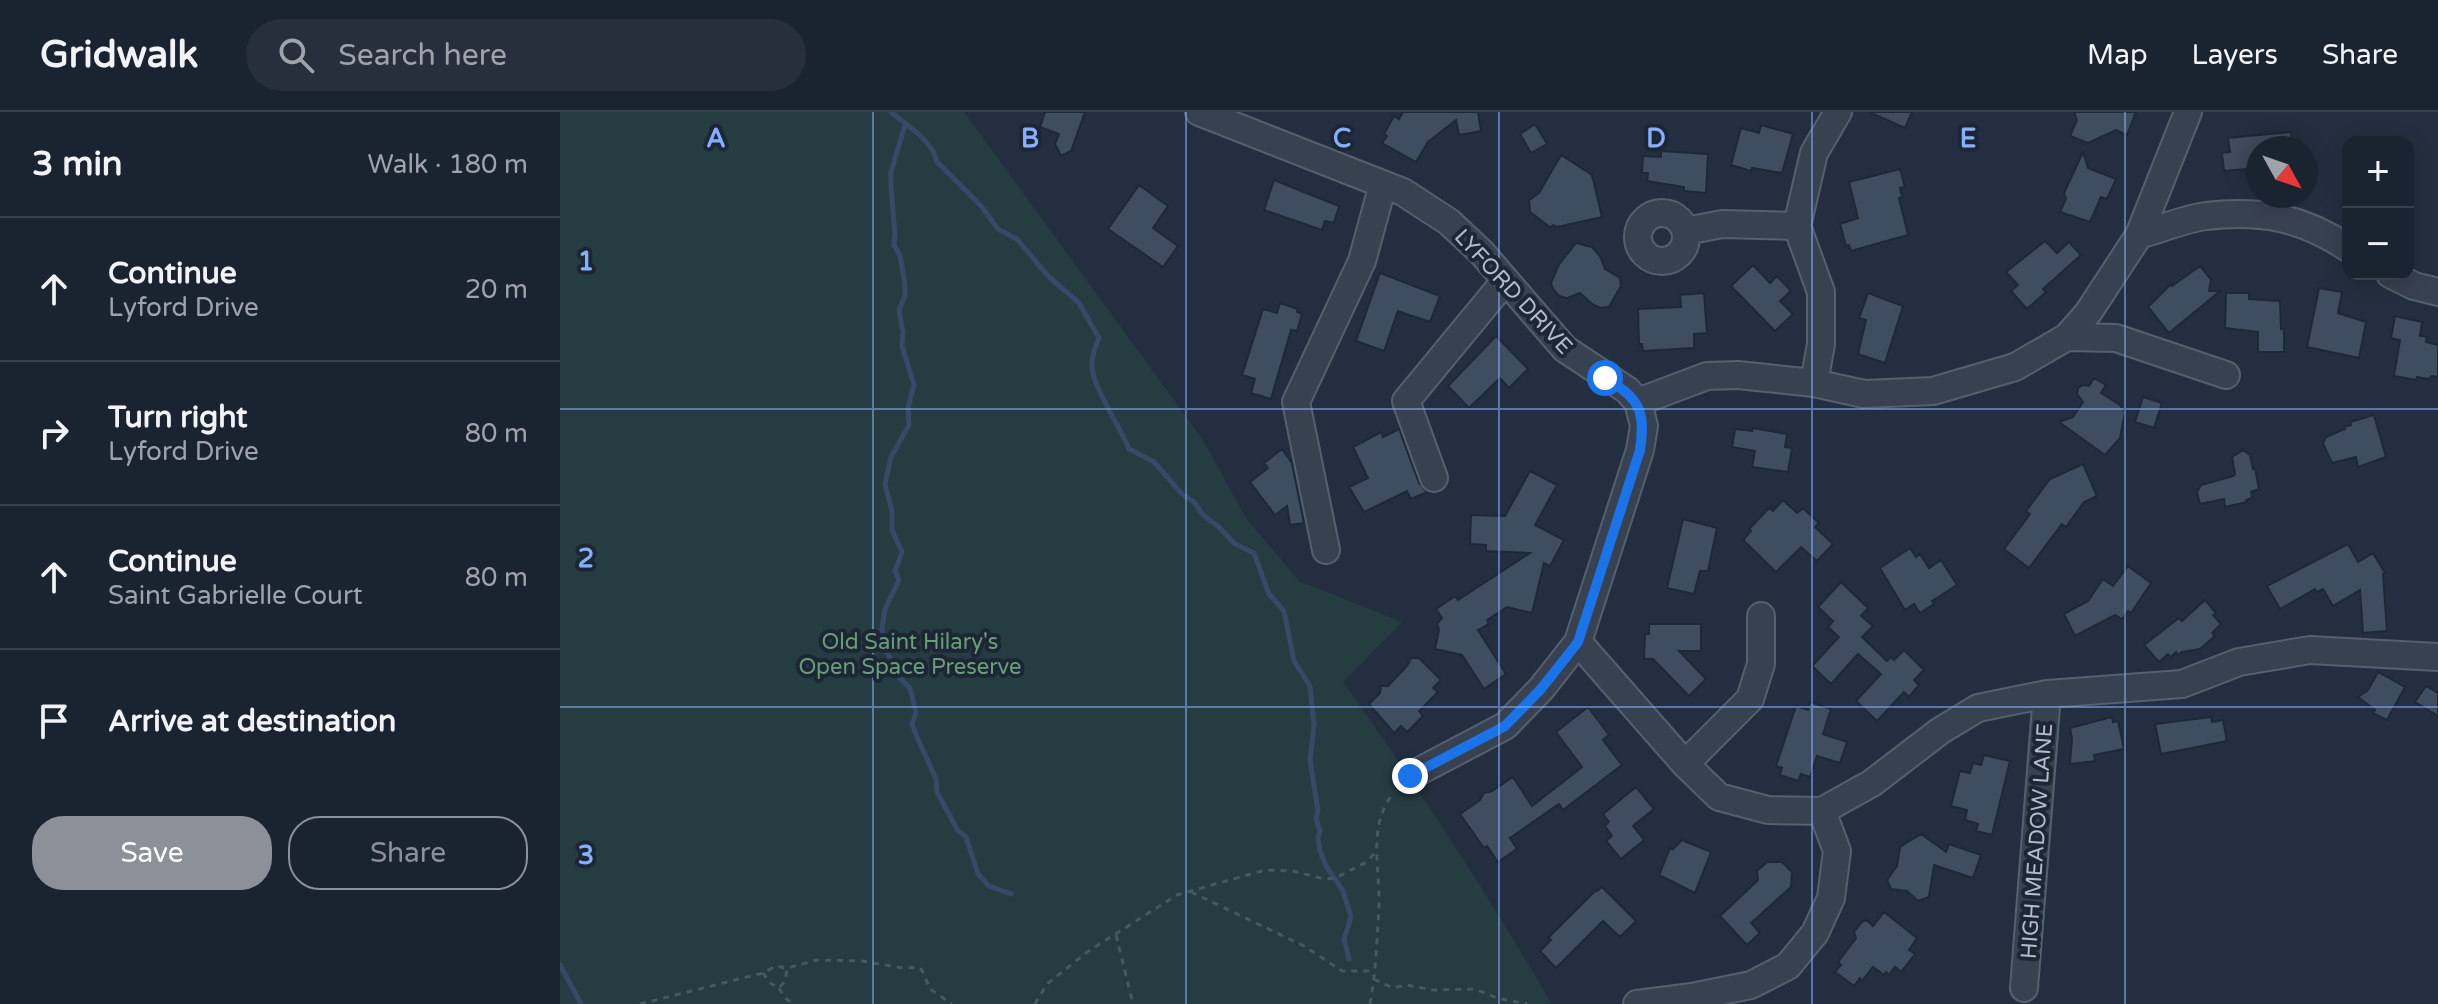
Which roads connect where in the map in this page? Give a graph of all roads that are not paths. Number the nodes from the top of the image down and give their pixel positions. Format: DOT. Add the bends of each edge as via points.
graph roads {
  1 [pos="1199,112"];
  2 [pos="1838,112"];
  3 [pos="2188,112"];
  4 [pos="1383,184"];
  5 [pos="1797,226"];
  6 [pos="1686,231"];
  7 [pos="2139,235"];
  8 [pos="2342,244"];
  9 [pos="2402,280"];
  10 [pos="1505,281"];
  11 [pos="2438,292"];
  12 [pos="2067,337"];
  13 [pos="2226,375"];
  14 [pos="1814,383"];
  15 [pos="1638,402"];
  16 [pos="1434,478"];
  17 [pos="1326,550"];
  18 [pos="1761,616"];
  19 [pos="1578,642"];
  20 [pos="2438,657"];
  21 [pos="2047,694"];
  22 [pos="1685,764"];
  23 [pos="1410,776"];
  24 [pos="1822,811"];
  25 [pos="2024,988"];
  26 [pos="1637,1004"];
  1 -- 4 [label="street, LYFORD DRIVE"];
  2 -- 5 [label="street" via="1814,153"];
  3 -- 7 [label="street"];
  4 -- 10 [label="street, LYFORD DRIVE" via="1449,222"];
  4 -- 17 [label="street" via="1362,261 1296,402"];
  5 -- 6 [label="street" via="1722,224"];
  5 -- 14 [label="street" via="1821,292"];
  7 -- 8 [label="street" via="2204,216 2273,215 2321,230"];
  7 -- 12 [label="street"];
  9 -- 11 [label="street"];
  10 -- 15 [label="street, LYFORD DRIVE" via="1565,349"];
  10 -- 16 [label="street" via="1406,401"];
  12 -- 13 [label="street" via="2116,338"];
  12 -- 14 [label="street" via="2015,367 1933,391 1864,394"];
  14 -- 15 [label="street" via="1707,376"];
  15 -- 19 [label="street" via="1644,426 1640,450"];
  18 -- 22 [label="street" via="1761,664 1750,699"];
  19 -- 22 [label="street"];
  19 -- 23 [label="street" via="1505,726"];
  20 -- 21 [label="street" via="2310,650 2239,662 2182,684"];
  21 -- 24 [label="street" via="1978,708 1872,783"];
  21 -- 25 [label="street, HIGH MEADOW LANE"];
  22 -- 24 [label="street" via="1719,797 1768,810"];
  24 -- 26 [label="street" via="1837,851 1831,898 1815,933 1788,966 1751,985"];
}
